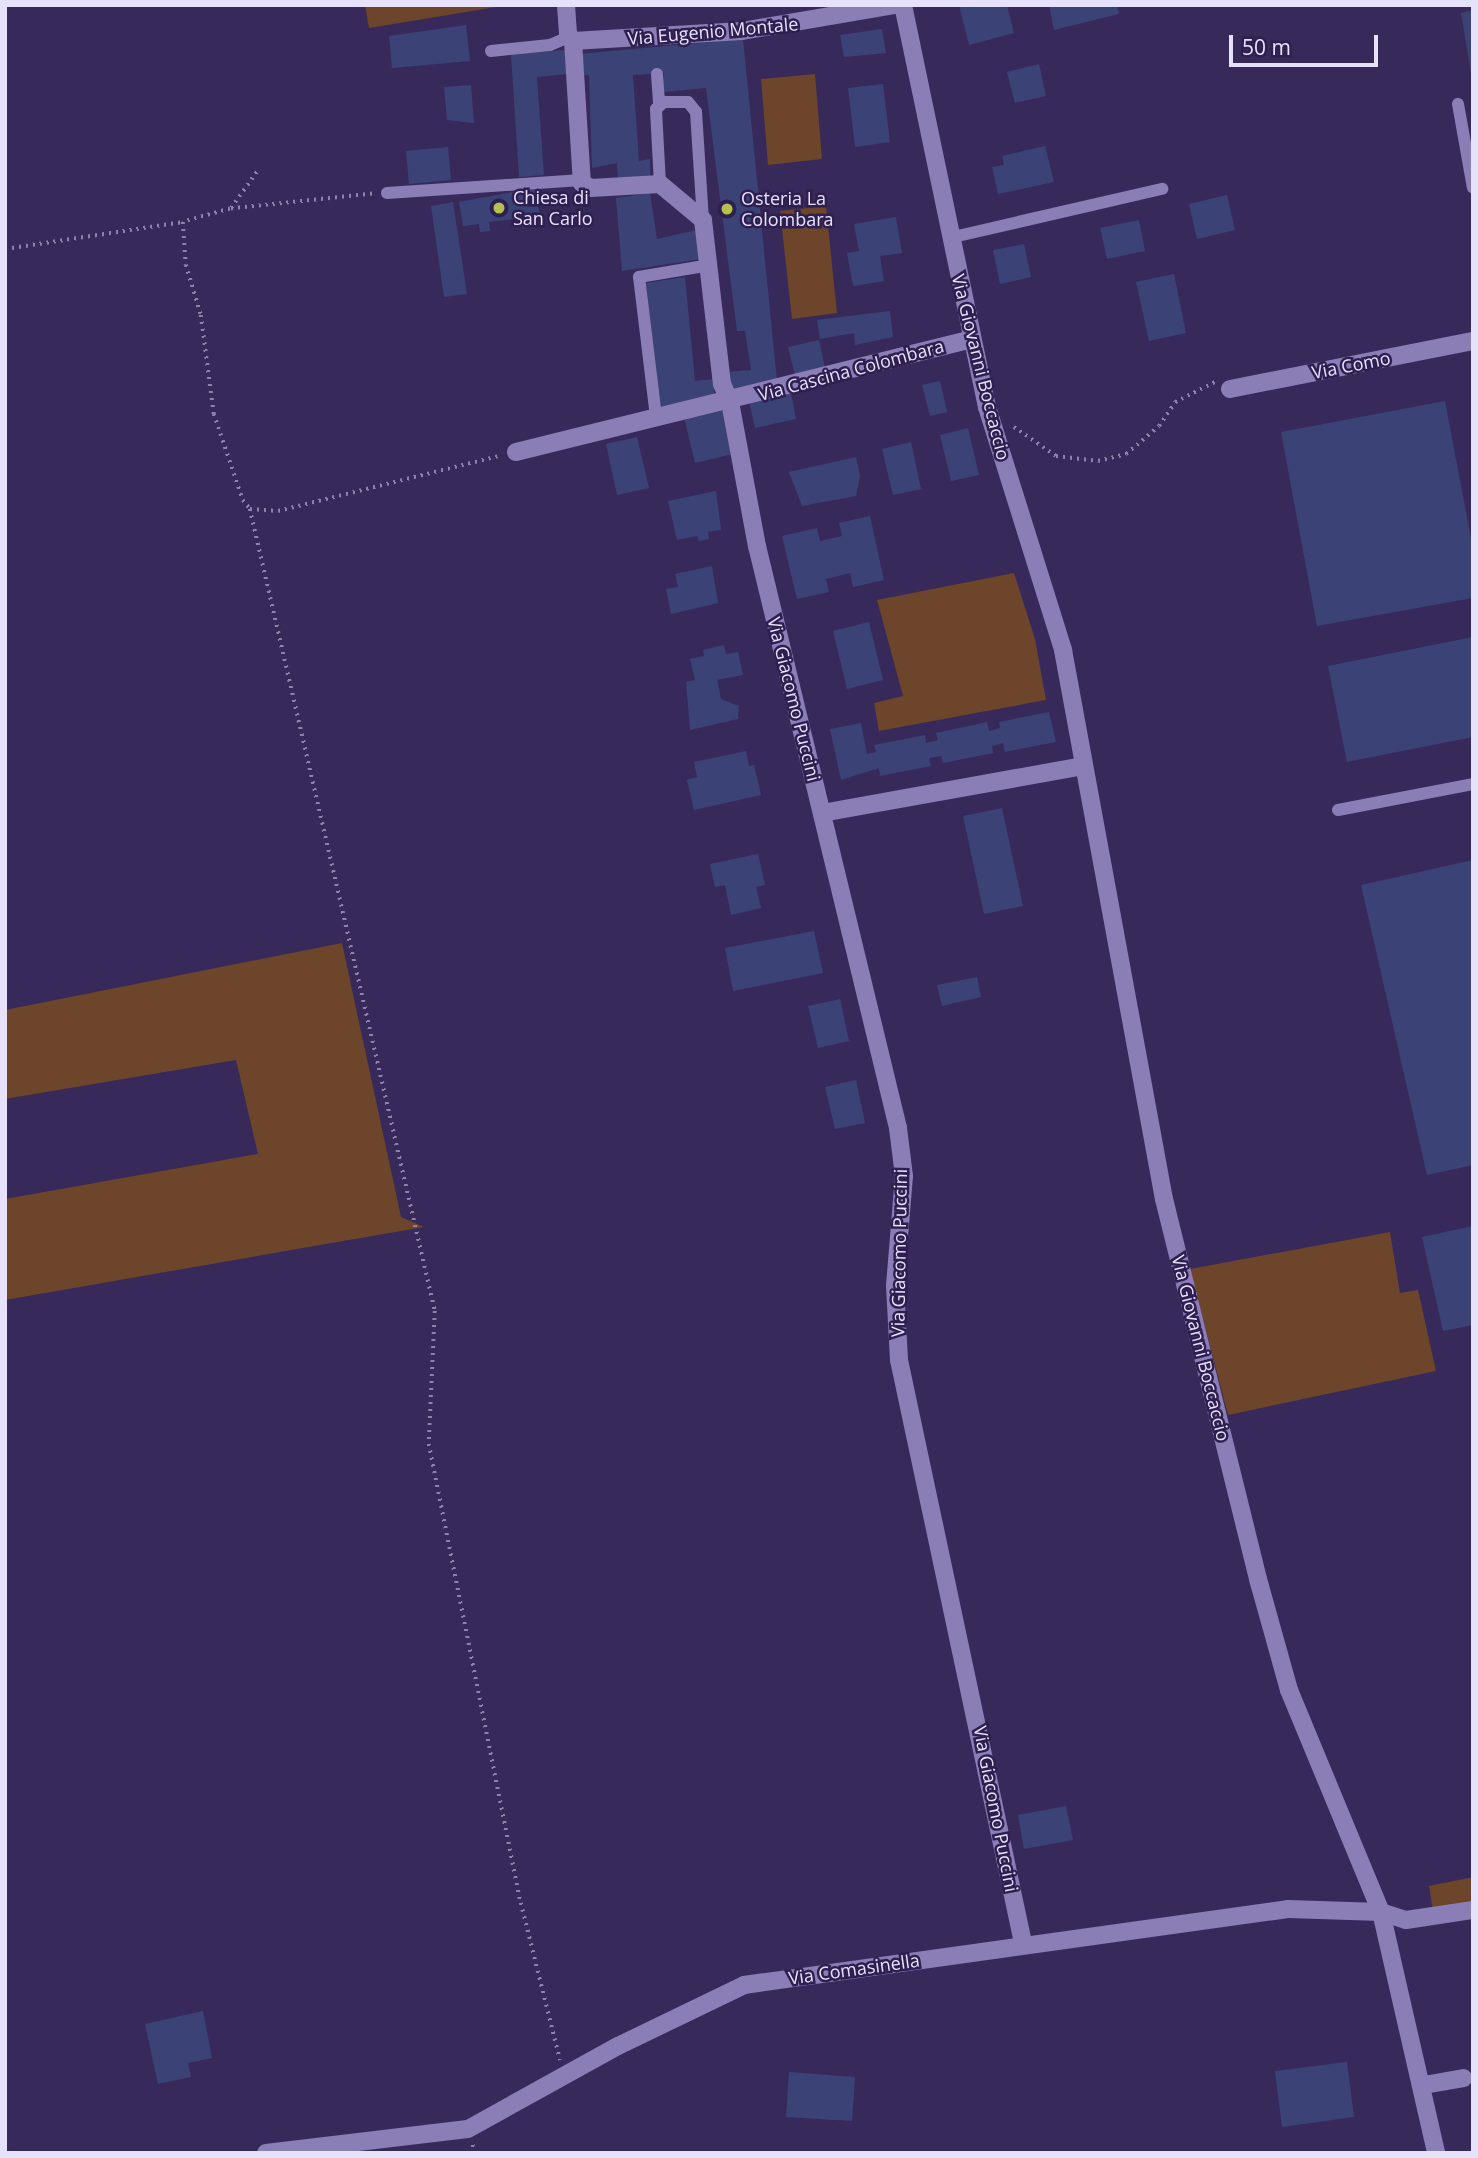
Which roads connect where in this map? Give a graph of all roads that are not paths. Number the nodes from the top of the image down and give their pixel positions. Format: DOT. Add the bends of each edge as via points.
graph roads {
  1 [pos="566,5"];
  2 [pos="894,5"];
  3 [pos="903,5"];
  4 [pos="571,39"];
  5 [pos="491,51"];
  6 [pos="657,74"];
  7 [pos="1458,104"];
  8 [pos="659,106"];
  9 [pos="582,180"];
  10 [pos="660,184"];
  11 [pos="1473,188"];
  12 [pos="1162,189"];
  13 [pos="387,193"];
  14 [pos="703,220"];
  15 [pos="949,238"];
  16 [pos="710,265"];
  17 [pos="972,339"];
  18 [pos="1473,341"];
  19 [pos="1236,388"];
  20 [pos="730,402"];
  21 [pos="656,417"];
  22 [pos="516,452"];
  23 [pos="1083,766"];
  24 [pos="1473,785"];
  25 [pos="1338,810"];
  26 [pos="822,813"];
  27 [pos="1473,1910"];
  28 [pos="1381,1912"];
  29 [pos="1023,1943"];
  30 [pos="1463,2078"];
  31 [pos="1424,2085"];
  32 [pos="266,2153"];
  33 [pos="1436,2153"];
  1 -- 4 [label="street"];
  2 -- 4 [label="street, Via Eugenio Montale" via="786,26 655,42"];
  3 -- 15 [label="street, Via Giovanni Boccaccio"];
  4 -- 5 [label="lane"];
  4 -- 9 [label="street"];
  6 -- 8 [label="lane"];
  7 -- 11 [label="lane"];
  8 -- 10 [label="lane" via="655,115"];
  8 -- 14 [label="lane" via="688,102 696,112"];
  9 -- 10 [label="street" via="591,188"];
  9 -- 13 [label="lane"];
  10 -- 14 [label="street"];
  12 -- 15 [label="lane"];
  14 -- 16 [label="street"];
  15 -- 17 [label="street, Via Giovanni Boccaccio"];
  16 -- 20 [label="street" via="722,384"];
  16 -- 21 [label="lane" via="639,277"];
  17 -- 20 [label="street, Via Cascina Colombara"];
  17 -- 23 [label="street, Via Giovanni Boccaccio" via="987,407 1056,621"];
  18 -- 19 [label="street, Via Como"];
  20 -- 21 [label="street, Via Cascina Colombara"];
  20 -- 26 [label="street, Via Giacomo Puccini" via="757,546"];
  21 -- 22 [label="street, Via Cascina Colombara"];
  23 -- 26 [label="street"];
  23 -- 28 [label="street, Via Giovanni Boccaccio" via="1164,1199 1258,1578 1289,1690"];
  24 -- 25 [label="lane"];
  26 -- 29 [label="street, Via Giacomo Puccini" via="898,1128 904,1176 895,1298 899,1360"];
  27 -- 28 [label="street, Via Comasinella" via="1406,1920"];
  28 -- 29 [label="street, Via Comasinella" via="1288,1909"];
  28 -- 31 [label="street, Via Giovanni Boccaccio"];
  29 -- 32 [label="street, Via Comasinella" via="744,1984 468,2129"];
  30 -- 31 [label="street"];
  31 -- 33 [label="street, Via Giovanni Boccaccio"];
}
